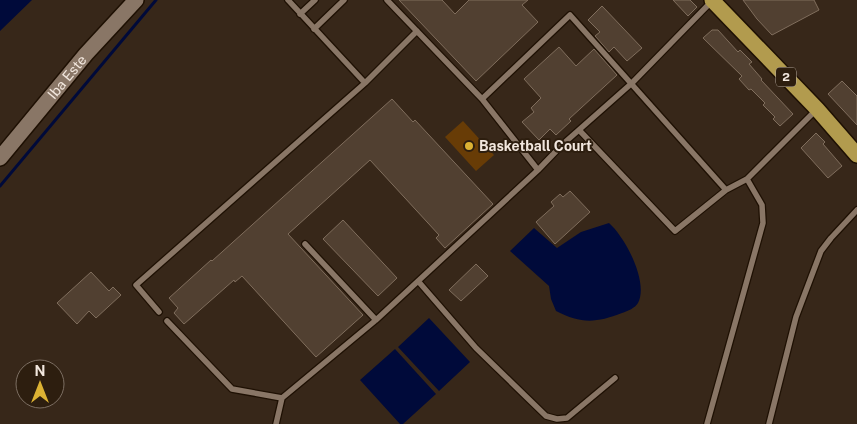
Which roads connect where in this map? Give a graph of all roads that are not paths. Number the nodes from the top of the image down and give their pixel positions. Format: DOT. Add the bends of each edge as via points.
graph roads {
  1 [pos="136,0"];
  2 [pos="288,0"];
  3 [pos="315,0"];
  4 [pos="344,0"];
  5 [pos="387,0"];
  6 [pos="713,0"];
  7 [pos="300,14"];
  8 [pos="314,29"];
  9 [pos="417,31"];
  10 [pos="365,83"];
  11 [pos="632,83"];
  12 [pos="482,99"];
  13 [pos="817,110"];
  14 [pos="580,131"];
  15 [pos="857,154"];
  16 [pos="0,158"];
  17 [pos="538,170"];
  18 [pos="747,179"];
  19 [pos="726,190"];
  20 [pos="857,210"];
  21 [pos="305,244"];
  22 [pos="418,281"];
  23 [pos="159,312"];
  24 [pos="376,320"];
  25 [pos="167,321"];
  26 [pos="615,378"];
  27 [pos="282,398"];
  28 [pos="276,424"];
  29 [pos="707,424"];
  30 [pos="769,424"];
  1 -- 16 [label="street, Iba Este" via="86,54"];
  2 -- 7 [label="lane"];
  3 -- 7 [label="lane"];
  4 -- 8 [label="lane"];
  5 -- 9 [label="lane"];
  6 -- 11 [label="lane"];
  6 -- 13 [label="highway, 2"];
  7 -- 8 [label="lane"];
  8 -- 10 [label="lane"];
  9 -- 10 [label="lane"];
  9 -- 12 [label="lane"];
  10 -- 23 [label="lane" via="136,285"];
  11 -- 12 [label="lane" via="570,15"];
  11 -- 14 [label="lane"];
  11 -- 19 [label="lane"];
  12 -- 17 [label="lane"];
  13 -- 15 [label="highway, 2"];
  13 -- 18 [label="lane"];
  14 -- 17 [label="lane"];
  14 -- 19 [label="lane" via="675,231"];
  17 -- 22 [label="lane"];
  18 -- 19 [label="lane"];
  18 -- 29 [label="lane" via="762,205 763,223"];
  20 -- 30 [label="lane" via="821,251 796,317"];
  21 -- 24 [label="lane"];
  22 -- 24 [label="lane"];
  22 -- 26 [label="lane" via="476,348 546,416 567,418"];
  24 -- 27 [label="lane"];
  25 -- 27 [label="lane" via="232,388"];
  27 -- 28 [label="lane"];
}
